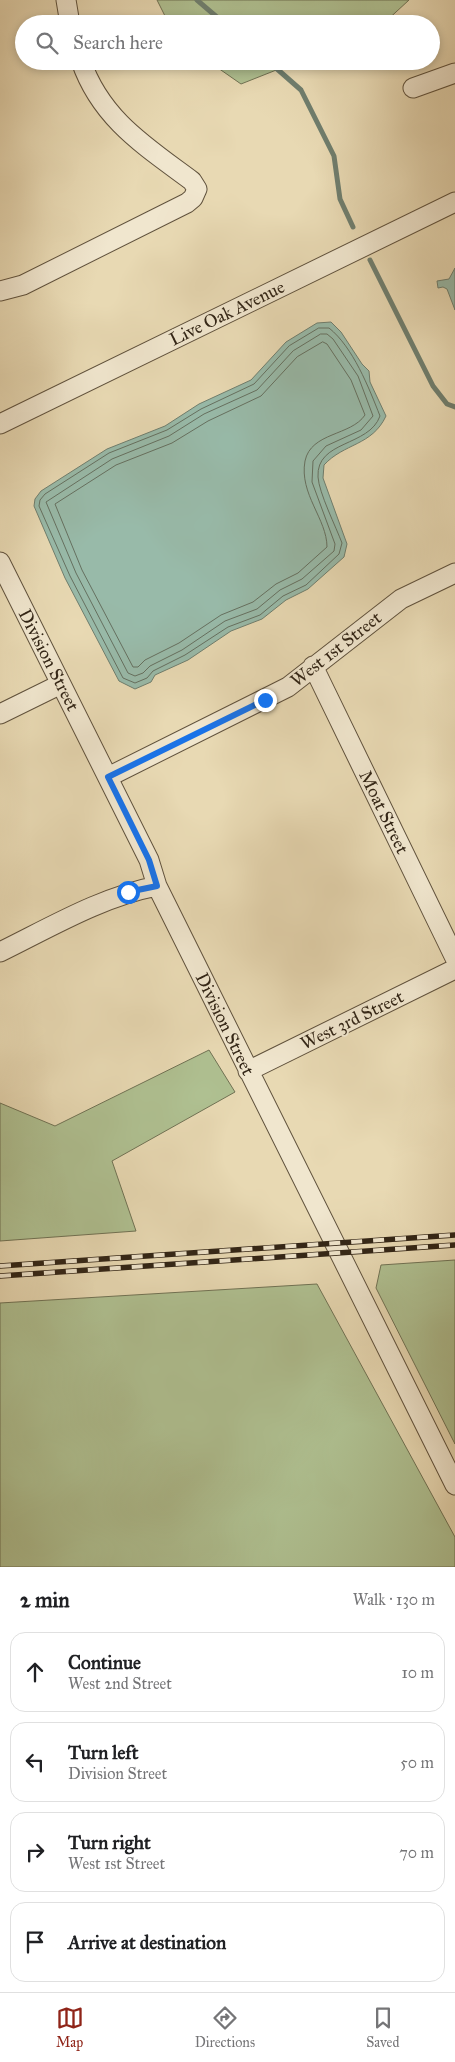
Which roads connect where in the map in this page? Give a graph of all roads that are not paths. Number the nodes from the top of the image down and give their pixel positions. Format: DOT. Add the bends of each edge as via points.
graph roads {
  1 [pos="66,0"];
  2 [pos="68,15"];
  3 [pos="85,70"];
  4 [pos="455,73"];
  5 [pos="413,88"];
  6 [pos="455,202"];
  7 [pos="0,291"];
  8 [pos="0,424"];
  9 [pos="0,562"];
  10 [pos="455,573"];
  11 [pos="313,666"];
  12 [pos="61,684"];
  13 [pos="0,714"];
  14 [pos="108,777"];
  15 [pos="157,886"];
  16 [pos="0,952"];
  17 [pos="455,958"];
  18 [pos="455,969"];
  19 [pos="248,1071"];
  20 [pos="455,1485"];
  1 -- 2 [label="street"];
  3 -- 7 [label="street" via="104,108 132,137 192,181 196,189 194,198 23,285"];
  4 -- 5 [label="street"];
  6 -- 8 [label="street, Live Oak Avenue"];
  9 -- 12 [label="street, Division Street"];
  10 -- 11 [label="street, West 1st Street" via="401,599"];
  11 -- 14 [label="street, West 1st Street" via="288,687 265,700"];
  11 -- 17 [label="street, Moat Street"];
  12 -- 13 [label="street"];
  12 -- 14 [label="street, Division Street"];
  14 -- 15 [label="street, Division Street" via="149,860"];
  15 -- 16 [label="street" via="128,892"];
  15 -- 19 [label="street, Division Street"];
  18 -- 19 [label="street, West 3rd Street"];
  19 -- 20 [label="street, Division Street"];
}
